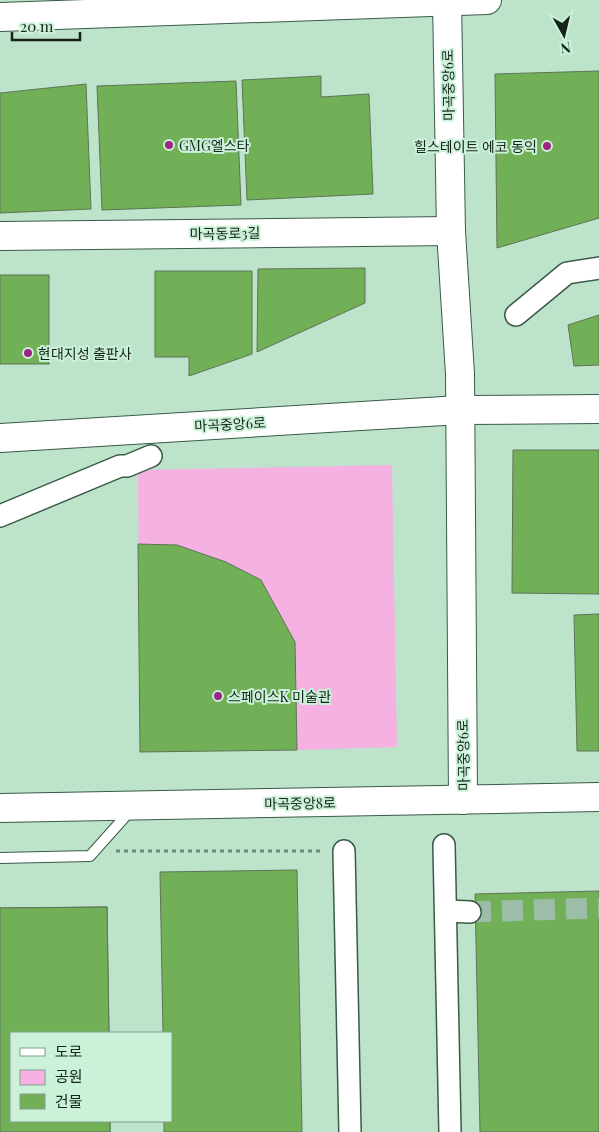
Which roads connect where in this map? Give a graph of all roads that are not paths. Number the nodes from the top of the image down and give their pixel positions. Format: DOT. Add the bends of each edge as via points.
graph roads {
  1 [pos="447,0"];
  2 [pos="486,0"];
  3 [pos="0,17"];
  4 [pos="450,231"];
  5 [pos="0,236"];
  6 [pos="599,268"];
  7 [pos="516,315"];
  8 [pos="599,409"];
  9 [pos="460,410"];
  10 [pos="0,438"];
  11 [pos="151,456"];
  12 [pos="0,516"];
  13 [pos="599,797"];
  14 [pos="464,800"];
  15 [pos="136,805"];
  16 [pos="0,808"];
  17 [pos="444,845"];
  18 [pos="344,851"];
  19 [pos="0,858"];
  20 [pos="446,911"];
  21 [pos="470,912"];
  22 [pos="350,1132"];
  23 [pos="450,1132"];
  1 -- 2 [label="street"];
  1 -- 3 [label="street"];
  1 -- 4 [label="street, 마곡중앙6로"];
  4 -- 5 [label="street, 마곡동로3길"];
  4 -- 9 [label="street, 마곡중앙6로"];
  6 -- 7 [label="street" via="567,273"];
  8 -- 9 [label="street, 마곡중앙6로"];
  9 -- 10 [label="street, 마곡중앙6로"];
  9 -- 14 [label="street, 마곡중앙6로"];
  11 -- 12 [label="street"];
  13 -- 14 [label="street, 마곡중앙8로"];
  14 -- 15 [label="street, 마곡중앙8로"];
  15 -- 16 [label="street, 마곡중앙8로"];
  15 -- 19 [label="lane" via="90,856"];
  17 -- 20 [label="street"];
  18 -- 22 [label="street"];
  20 -- 21 [label="street"];
  20 -- 23 [label="street"];
}
